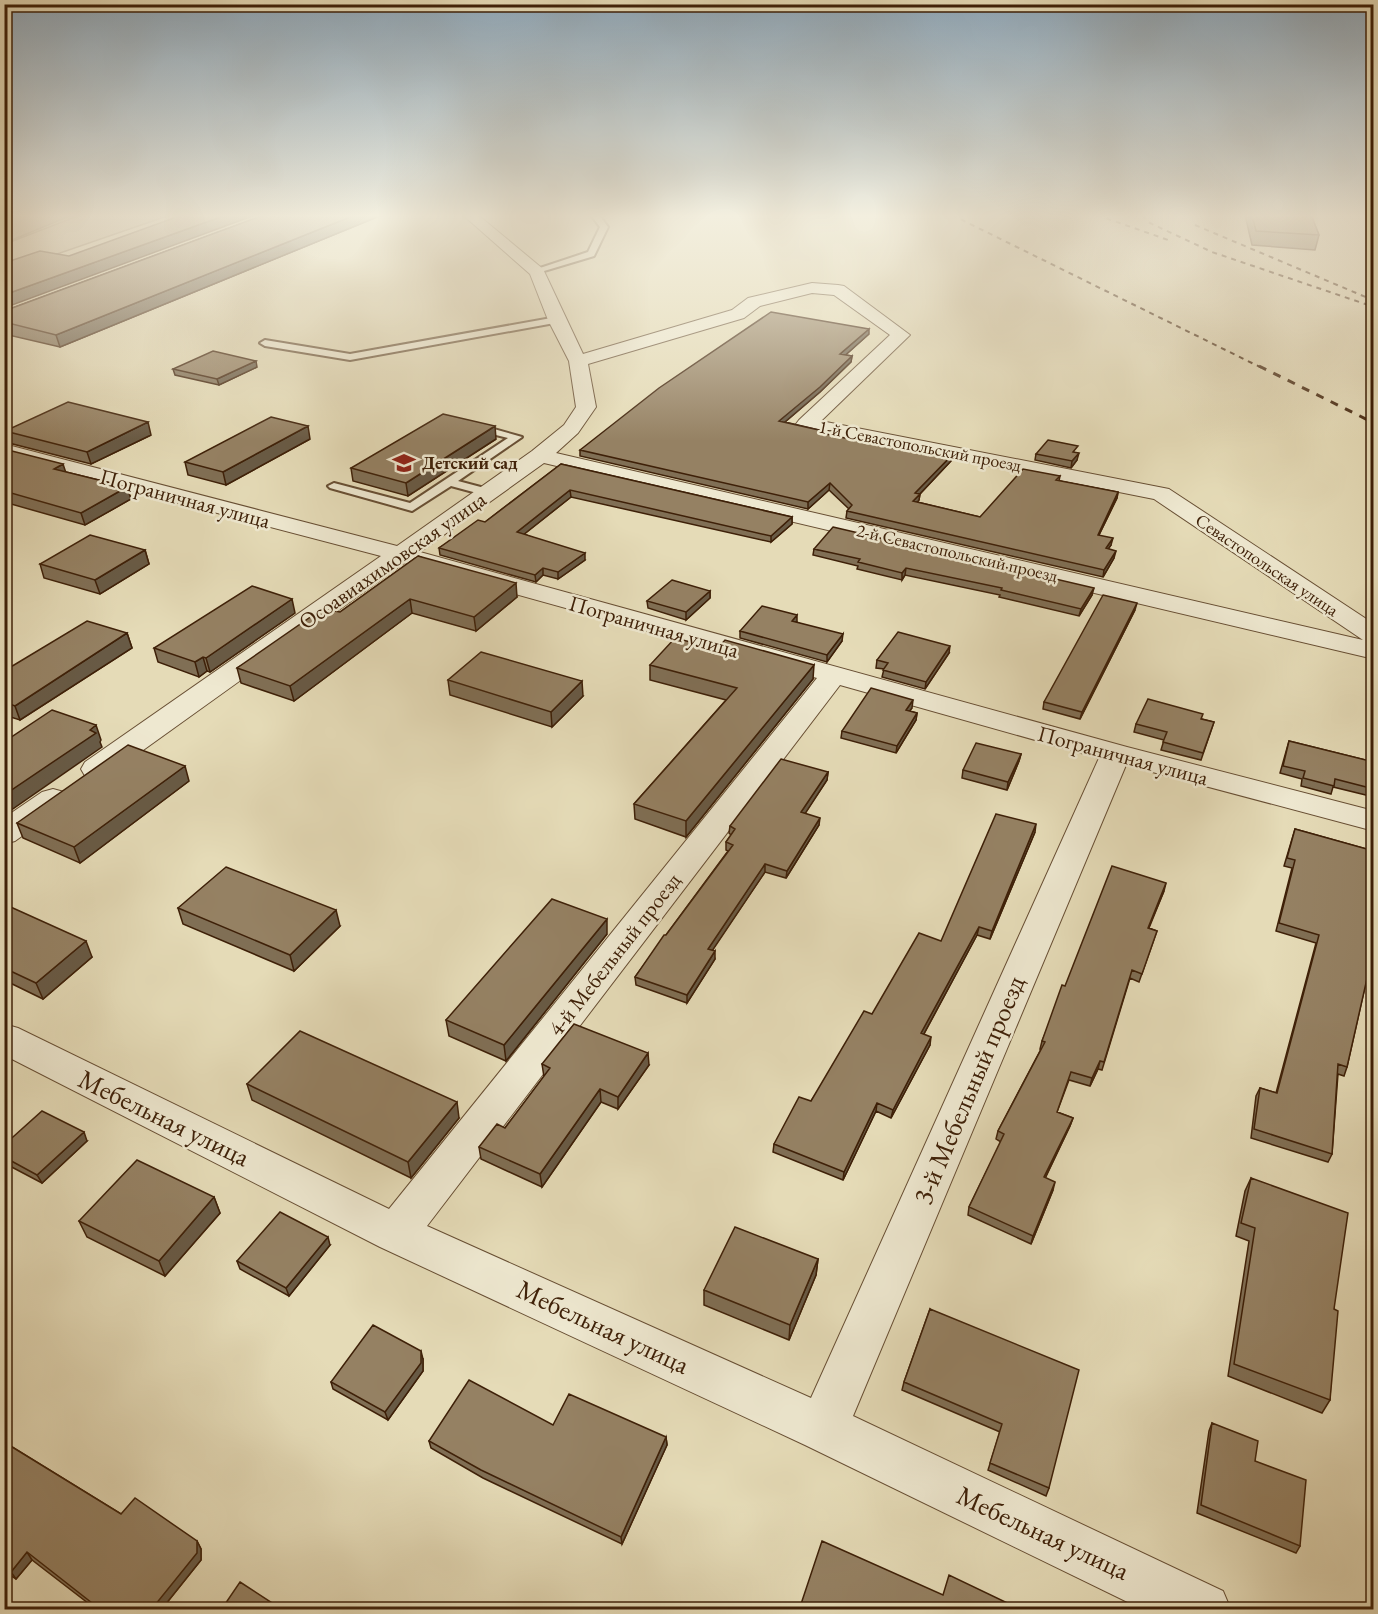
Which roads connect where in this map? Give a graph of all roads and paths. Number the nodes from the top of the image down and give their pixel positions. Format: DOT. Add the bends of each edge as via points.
graph roads {
  1 [pos="545,290"];
  2 [pos="802,290"];
  3 [pos="838,290"];
  4 [pos="557,320"];
  5 [pos="266,343"];
  6 [pos="578,361"];
  7 [pos="466,425"];
  8 [pos="4,450"];
  9 [pos="540,456"];
  10 [pos="449,482"];
  11 [pos="334,486"];
  12 [pos="488,492"];
  13 [pos="1161,494"];
  14 [pos="400,554"];
  15 [pos="1374,636"];
  16 [pos="1374,651"];
  17 [pos="832,676"];
  18 [pos="1116,753"];
  19 [pos="1374,821"];
  20 [pos="4,834"];
  21 [pos="4,1038"];
  22 [pos="396,1233"];
  23 [pos="823,1428"];
  24 [pos="1204,1610"];
  1 -- 4 [label="street, Осоавиахимовская улица"];
  2 -- 6 [label="street, 1-й Севастопольский проезд" via="754,302 738,314"];
  3 -- 13 [label="street, 1-й Севастопольский проезд" via="901,335 806,424"];
  4 -- 5 [label="lane" via="350,357"];
  4 -- 6 [label="street, Осоавиахимовская улица"];
  6 -- 9 [label="street, Осоавиахимовская улица" via="586,406 571,429"];
  7 -- 10 [label="lane" via="517,437"];
  8 -- 14 [label="street, Пограничная улица"];
  9 -- 12 [label="street, Осоавиахимовская улица"];
  9 -- 16 [label="street, 2-й Севастопольский проезд"];
  10 -- 11 [label="lane" via="412,507"];
  10 -- 12 [label="lane"];
  12 -- 14 [label="street, Осоавиахимовская улица"];
  13 -- 15 [label="street, Севастопольская улица"];
  14 -- 17 [label="street, Пограничная улица"];
  14 -- 20 [label="street, Осоавиахимовская улица"];
  17 -- 18 [label="street, Пограничная улица"];
  17 -- 22 [label="street, 4-й Мебельный проезд"];
  18 -- 19 [label="street, Пограничная улица"];
  18 -- 23 [label="street, 3-й Мебельный проезд"];
  21 -- 22 [label="street, Мебельная улица"];
  22 -- 23 [label="street, Мебельная улица"];
  23 -- 24 [label="street, Мебельная улица"];
}
